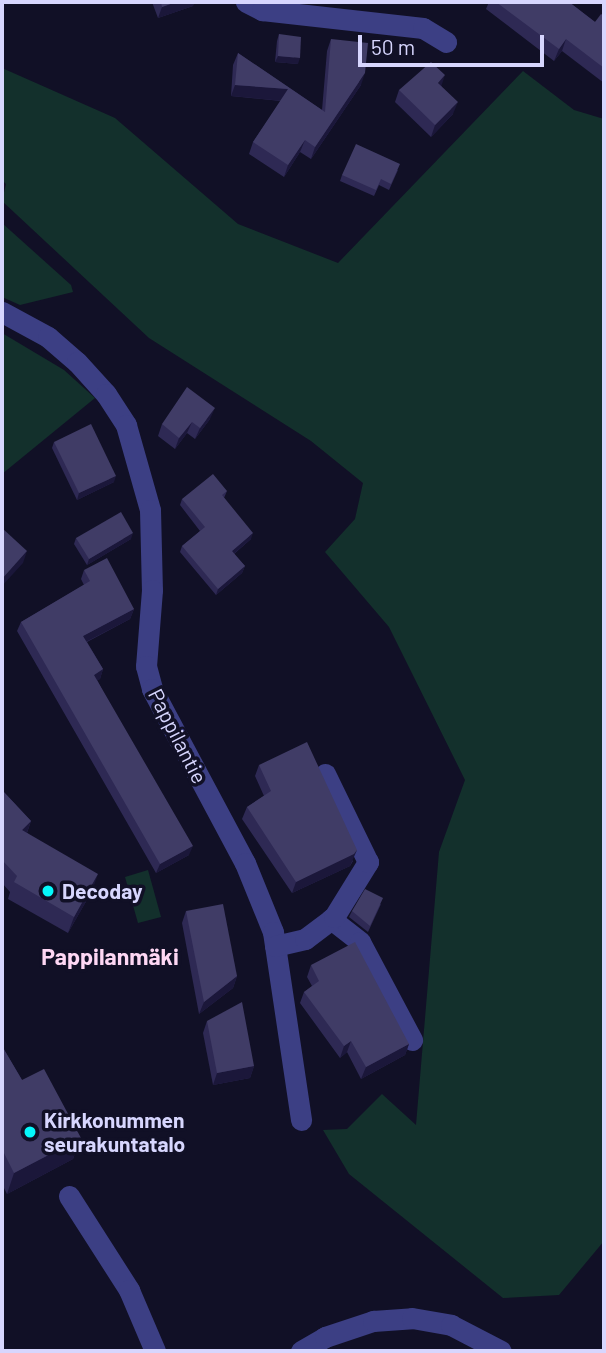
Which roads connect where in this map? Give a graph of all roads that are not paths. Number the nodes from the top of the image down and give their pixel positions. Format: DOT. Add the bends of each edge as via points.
graph roads {
  1 [pos="246,2"];
  2 [pos="446,41"];
  3 [pos="2,312"];
  4 [pos="325,774"];
  5 [pos="331,919"];
  6 [pos="275,946"];
  7 [pos="412,1040"];
  8 [pos="301,1120"];
  9 [pos="69,1196"];
  10 [pos="155,1351"];
  11 [pos="302,1351"];
  12 [pos="501,1351"];
  1 -- 2 [label="street" via="262,10 423,28"];
  3 -- 6 [label="street, Pappilantie" via="48,337 77,362 126,425 150,510 152,590 146,666 152,689 245,863"];
  4 -- 5 [label="street" via="368,862"];
  5 -- 6 [label="street" via="304,939"];
  5 -- 7 [label="street" via="360,942"];
  6 -- 8 [label="street, Pappilantie"];
  9 -- 10 [label="street" via="129,1290"];
  11 -- 12 [label="street" via="325,1337 373,1321 412,1318 451,1325"];
}
